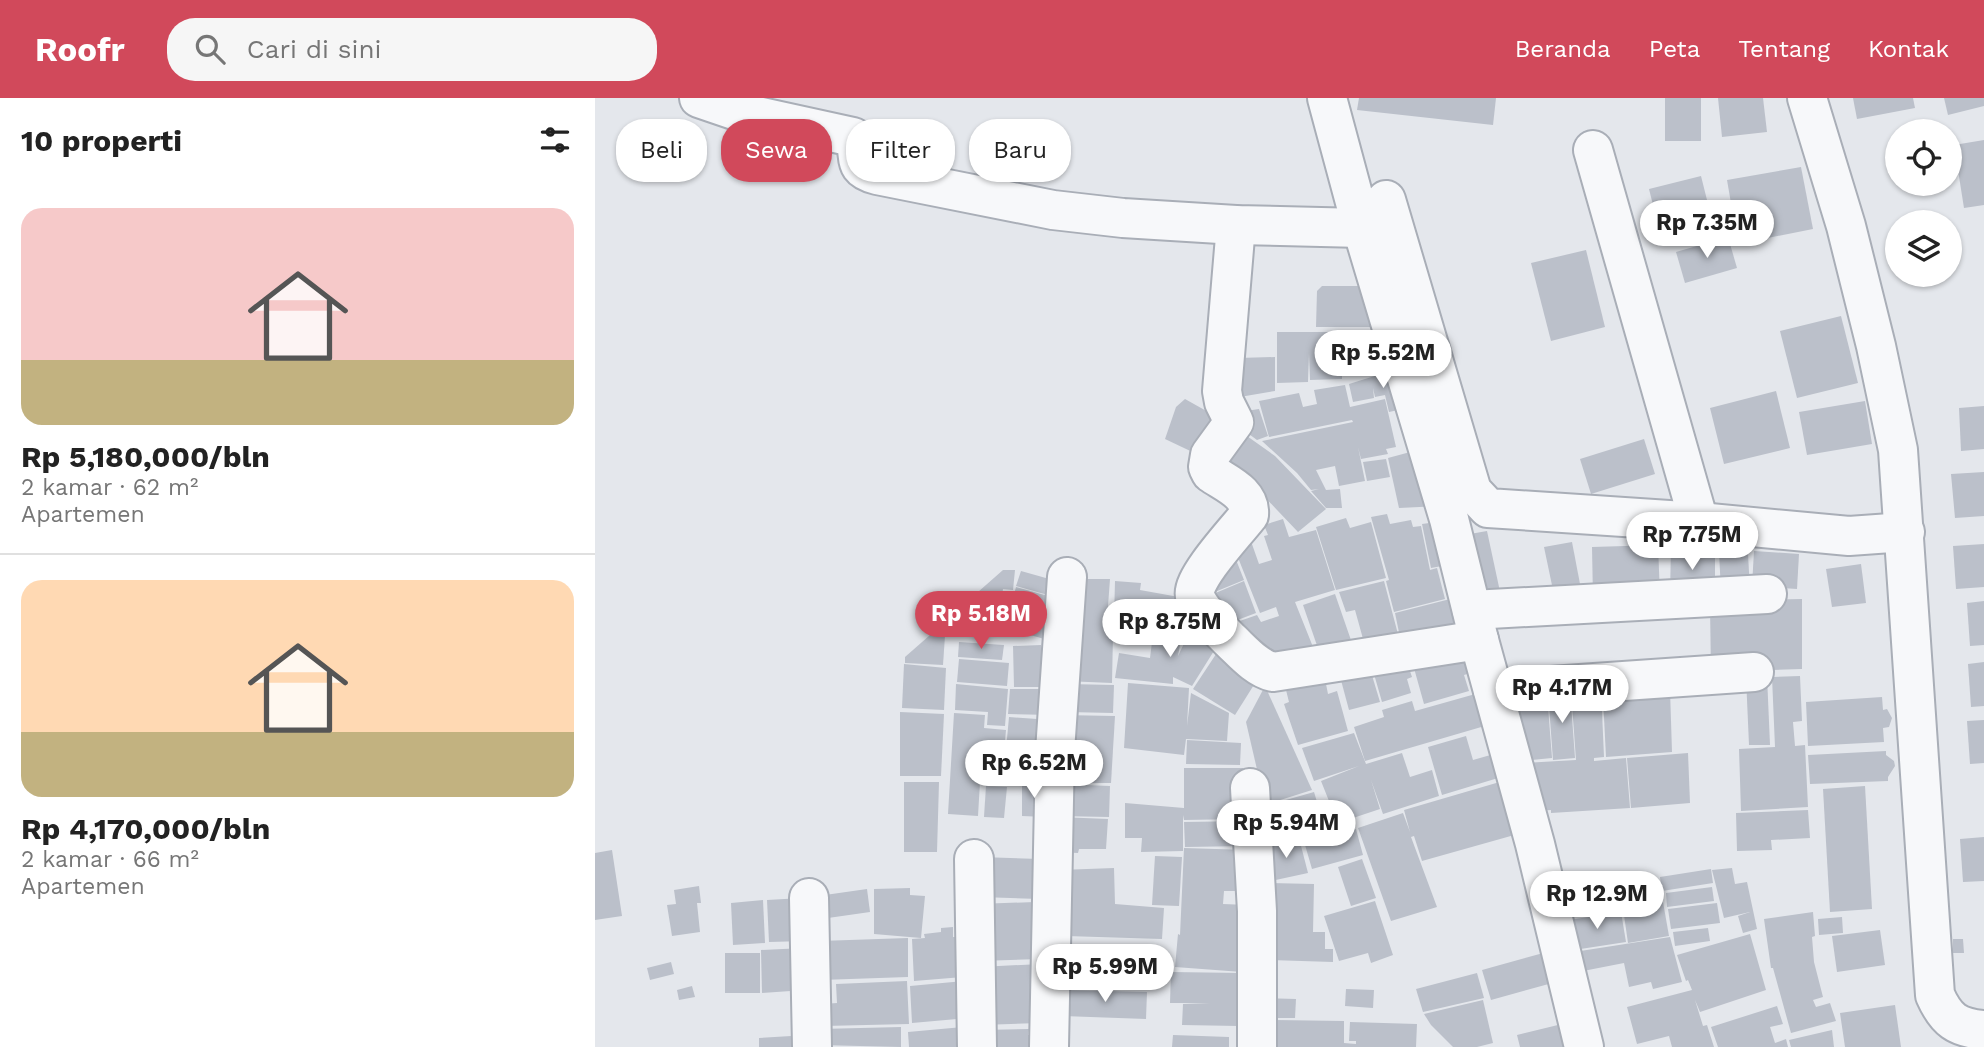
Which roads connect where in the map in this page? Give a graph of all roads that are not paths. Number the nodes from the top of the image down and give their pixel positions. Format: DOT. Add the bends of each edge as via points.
graph roads {
  1 [pos="699,98"];
  2 [pos="1327,98"];
  3 [pos="1807,98"];
  4 [pos="1593,150"];
  5 [pos="1386,200"];
  6 [pos="1236,225"];
  7 [pos="1362,228"];
  8 [pos="1699,522"];
  9 [pos="1905,532"];
  10 [pos="1067,577"];
  11 [pos="1767,594"];
  12 [pos="1475,625"];
  13 [pos="1754,672"];
  14 [pos="1493,690"];
  15 [pos="1250,788"];
  16 [pos="974,859"];
  17 [pos="809,898"];
  18 [pos="1984,1030"];
  19 [pos="812,1047"];
  20 [pos="977,1047"];
  21 [pos="1049,1047"];
  22 [pos="1257,1047"];
  23 [pos="1584,1047"];
  1 -- 6 [label="street" via="743,113 853,137 857,162 877,175 1053,210"];
  2 -- 7 [label="street"];
  3 -- 9 [label="street" via="1876,346 1898,450"];
  4 -- 8 [label="street"];
  5 -- 8 [label="street" via="1472,491 1488,509"];
  6 -- 7 [label="street"];
  6 -- 12 [label="street" via="1222,391 1234,422 1210,455 1207,467 1247,498 1250,506 1249,515 1201,576 1195,596 1218,629 1257,664 1273,672"];
  7 -- 12 [label="street" via="1449,519"];
  8 -- 9 [label="street" via="1849,536"];
  9 -- 18 [label="street" via="1935,995 1953,1022"];
  10 -- 21 [label="street" via="1055,751"];
  11 -- 12 [label="street"];
  12 -- 14 [label="street"];
  13 -- 14 [label="street"];
  14 -- 23 [label="street"];
  15 -- 22 [label="street" via="1257,911"];
  16 -- 20 [label="street"];
  17 -- 19 [label="street"];
}
